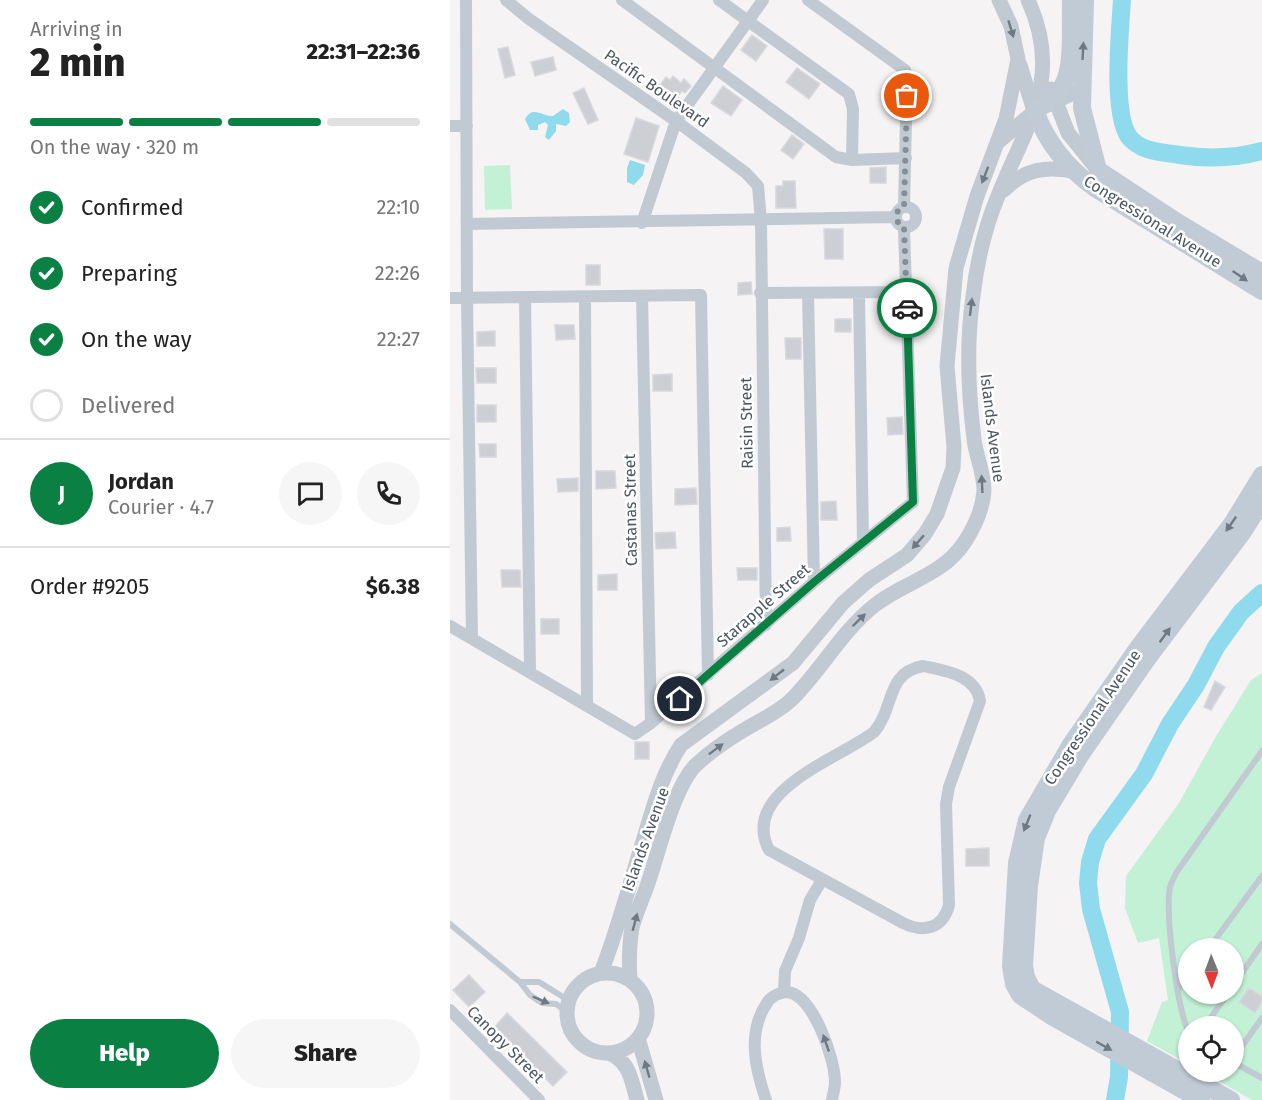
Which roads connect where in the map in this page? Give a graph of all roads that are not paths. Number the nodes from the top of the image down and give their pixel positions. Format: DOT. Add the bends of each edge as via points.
graph roads {
  1 [pos="466,0"];
  2 [pos="506,0"];
  3 [pos="621,0"];
  4 [pos="719,0"];
  5 [pos="763,0"];
  6 [pos="808,0"];
  7 [pos="999,0"];
  8 [pos="1028,0"];
  9 [pos="1071,0"];
  10 [pos="1085,0"];
  11 [pos="748,21"];
  12 [pos="1018,59"];
  13 [pos="1044,63"];
  14 [pos="716,67"];
  15 [pos="1082,89"];
  16 [pos="1054,99"];
  17 [pos="1035,111"];
  18 [pos="676,121"];
  19 [pos="1063,121"];
  20 [pos="450,126"];
  21 [pos="467,126"];
  22 [pos="998,142"];
  23 [pos="906,158"];
  24 [pos="852,160"];
  25 [pos="1098,170"];
  26 [pos="1073,171"];
  27 [pos="998,196"];
  28 [pos="904,207"];
  29 [pos="761,221"];
  30 [pos="900,222"];
  31 [pos="642,223"];
  32 [pos="467,224"];
  33 [pos="1262,273"];
  34 [pos="1262,291"];
  35 [pos="808,292"];
  36 [pos="906,292"];
  37 [pos="760,293"];
  38 [pos="859,293"];
  39 [pos="642,296"];
  40 [pos="525,297"];
  41 [pos="585,297"];
  42 [pos="450,298"];
  43 [pos="467,298"];
  44 [pos="947,366"];
  45 [pos="967,366"];
  46 [pos="1262,475"];
  47 [pos="1262,502"];
  48 [pos="863,541"];
  49 [pos="814,582"];
  50 [pos="766,625"];
  51 [pos="450,626"];
  52 [pos="472,639"];
  53 [pos="530,671"];
  54 [pos="708,675"];
  55 [pos="587,705"];
  56 [pos="651,723"];
  57 [pos="1262,751"];
  58 [pos="1262,876"];
  59 [pos="822,880"];
  60 [pos="450,924"];
  61 [pos="1216,938"];
  62 [pos="1262,944"];
  63 [pos="1244,970"];
  64 [pos="601,973"];
  65 [pos="630,980"];
  66 [pos="520,982"];
  67 [pos="1178,989"];
  68 [pos="784,992"];
  69 [pos="1027,995"];
  70 [pos="567,1006"];
  71 [pos="450,1010"];
  72 [pos="1262,1018"];
  73 [pos="638,1038"];
  74 [pos="1244,1044"];
  75 [pos="609,1053"];
  76 [pos="1244,1067"];
  77 [pos="1262,1078"];
  78 [pos="1187,1085"];
  79 [pos="539,1100"];
  80 [pos="637,1100"];
  81 [pos="656,1100"];
  82 [pos="766,1100"];
  83 [pos="832,1100"];
  84 [pos="1231,1100"];
  1 -- 21 [label="street"];
  2 -- 18 [label="street, Pacific Boulevard"];
  3 -- 14 [label="street"];
  4 -- 11 [label="street"];
  5 -- 11 [label="street"];
  6 -- 23 [label="street" via="905,70"];
  7 -- 12 [label="street, Islands Avenue, one-way" via="1011,26"];
  8 -- 13 [label="street, Islands Avenue" via="1042,39"];
  9 -- 16 [label="main road" via="1067,72"];
  15 -- 10 [label="main road, Congressional Avenue, one-way"];
  11 -- 14 [label="street"];
  11 -- 24 [label="street" via="849,93 853,109"];
  12 -- 17 [label="street, Congressional Avenue"];
  12 -- 22 [label="street, Islands Avenue" via="1011,101"];
  13 -- 16 [label="street, Congressional Avenue"];
  13 -- 17 [label="street, Islands Avenue"];
  14 -- 18 [label="street"];
  14 -- 24 [label="street" via="836,157"];
  15 -- 16 [label="street"];
  15 -- 25 [label="main road, Congressional Avenue" via="1084,120"];
  16 -- 17 [label="main road"];
  16 -- 19 [label="street, Congressional Avenue"];
  17 -- 19 [label="street"];
  17 -- 22 [label="street"];
  17 -- 26 [label="main road, Congressional Avenue" via="1045,135"];
  17 -- 27 [label="street, Islands Avenue"];
  18 -- 29 [label="street, Pacific Boulevard" via="746,172 758,186"];
  18 -- 31 [label="street"];
  19 -- 25 [label="street, Congressional Avenue" via="1077,146"];
  20 -- 21 [label="street"];
  21 -- 32 [label="street"];
  22 -- 44 [label="street, Islands Avenue, one-way" via="956,268"];
  23 -- 24 [label="street"];
  23 -- 28 [label="street"];
  25 -- 33 [label="main road, Congressional Avenue"];
  26 -- 27 [label="street" via="1033,170"];
  26 -- 34 [label="main road, Congressional Avenue, one-way"];
  45 -- 27 [label="street, Islands Avenue, one-way" via="976,274"];
  28 -- 30 [label="street" via="897,212"];
  28 -- 30 [label="street" via="913,209 916,218 910,226"];
  29 -- 30 [label="street"];
  29 -- 31 [label="street"];
  29 -- 37 [label="street, Raisin Street"];
  30 -- 36 [label="street"];
  31 -- 32 [label="street"];
  32 -- 43 [label="street"];
  35 -- 37 [label="street"];
  35 -- 38 [label="street"];
  35 -- 49 [label="street"];
  36 -- 38 [label="street"];
  36 -- 48 [label="street, Starapple Street" via="913,502"];
  37 -- 50 [label="street, Raisin Street"];
  38 -- 48 [label="street"];
  39 -- 41 [label="street"];
  39 -- 54 [label="street" via="701,295"];
  39 -- 56 [label="street, Castanas Street"];
  40 -- 41 [label="street"];
  40 -- 43 [label="street"];
  40 -- 53 [label="street"];
  41 -- 55 [label="street"];
  42 -- 43 [label="street"];
  43 -- 52 [label="street"];
  44 -- 45 [label="street"];
  44 -- 64 [label="street, Islands Avenue, one-way" via="953,468 937,514 907,555 843,603 793,663 681,745 659,788"];
  65 -- 45 [label="street, Islands Avenue, one-way" via="630,944 638,908 668,820 694,766 790,702 857,621 900,589 950,561 964,544 984,489"];
  46 -- 69 [label="main road, Congressional Avenue, one-way" via="1232,524 1070,746 1027,820 1015,886 1011,959 1012,979"];
  69 -- 47 [label="main road, Congressional Avenue, one-way" via="1024,966 1033,852 1044,819 1088,744"];
  48 -- 49 [label="street, Starapple Street"];
  49 -- 50 [label="street, Starapple Street"];
  50 -- 54 [label="street, Starapple Street"];
  51 -- 52 [label="street"];
  52 -- 53 [label="street"];
  53 -- 55 [label="street"];
  54 -- 56 [label="street, Starapple Street"];
  55 -- 56 [label="street, Starapple Street" via="635,734"];
  57 -- 67 [label="lane" via="1170,886"];
  58 -- 61 [label="lane"];
  59 -- 59 [label="street" via="915,929 933,927 943,919 949,905 946,804 980,701 974,685 963,677 936,669 910,668 895,685 882,723 874,732 783,789 765,818 763,838 769,850"];
  59 -- 68 [label="street" via="810,900 785,971"];
  60 -- 66 [label="lane"];
  62 -- 63 [label="lane"];
  64 -- 65 [label="street"];
  64 -- 70 [label="street" via="581,982"];
  65 -- 73 [label="street" via="644,997 646,1007 644,1029"];
  66 -- 70 [label="lane" via="538,982"];
  66 -- 70 [label="lane, one-way" via="542,1003"];
  68 -- 82 [label="street" via="770,999 757,1019 754,1059"];
  83 -- 68 [label="street, one-way" via="835,1082 825,1039 809,1009"];
  69 -- 78 [label="main road"];
  70 -- 75 [label="street" via="568,1022 579,1041 598,1052"];
  71 -- 79 [label="street, Canopy Street"];
  72 -- 74 [label="lane"];
  73 -- 75 [label="street"];
  81 -- 73 [label="street, one-way"];
  75 -- 80 [label="street" via="628,1066"];
  76 -- 77 [label="lane"];
  78 -- 84 [label="main road"];
}
